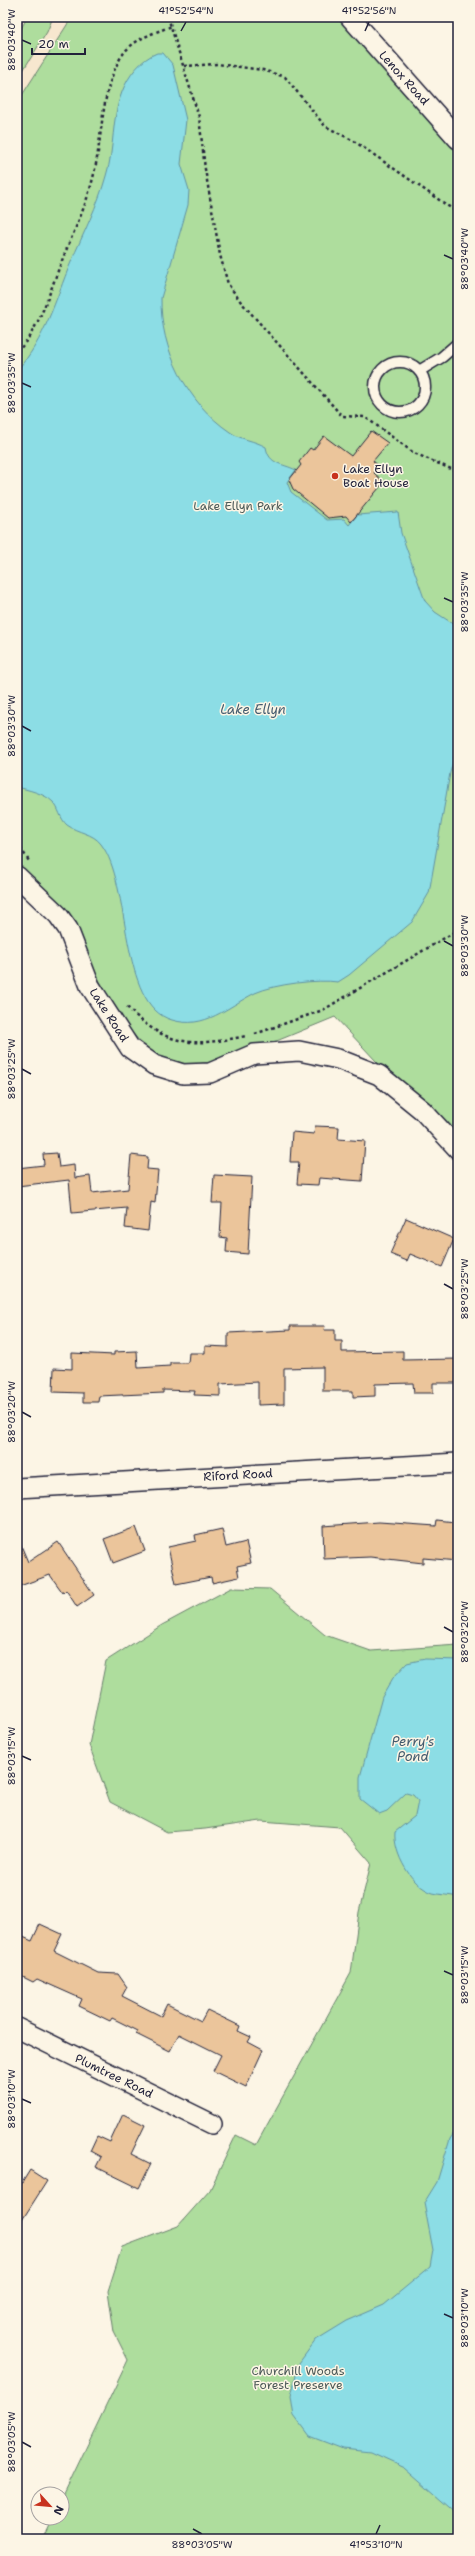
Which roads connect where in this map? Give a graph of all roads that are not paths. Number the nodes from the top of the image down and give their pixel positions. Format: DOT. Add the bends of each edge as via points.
graph roads {
  1 [pos="350,17"];
  2 [pos="458,139"];
  3 [pos="458,343"];
  4 [pos="419,371"];
  5 [pos="25,872"];
  6 [pos="458,1148"];
  7 [pos="458,1463"];
  8 [pos="17,1488"];
  9 [pos="17,2028"];
  10 [pos="212,2124"];
  1 -- 2 [label="street, Lenox Road"];
  3 -- 4 [label="lane" via="442,357"];
  4 -- 4 [label="lane" via="412,365 396,362 381,371 375,387 381,403 401,412 416,406 424,393 423,378"];
  5 -- 6 [label="street, Lake Road" via="68,929 90,986 130,1048 154,1064 183,1074 210,1073 254,1054 299,1051 338,1059 379,1075 422,1110"];
  7 -- 8 [label="street, Riford Road"];
  9 -- 10 [label="street, Plumtree Road"];
}
